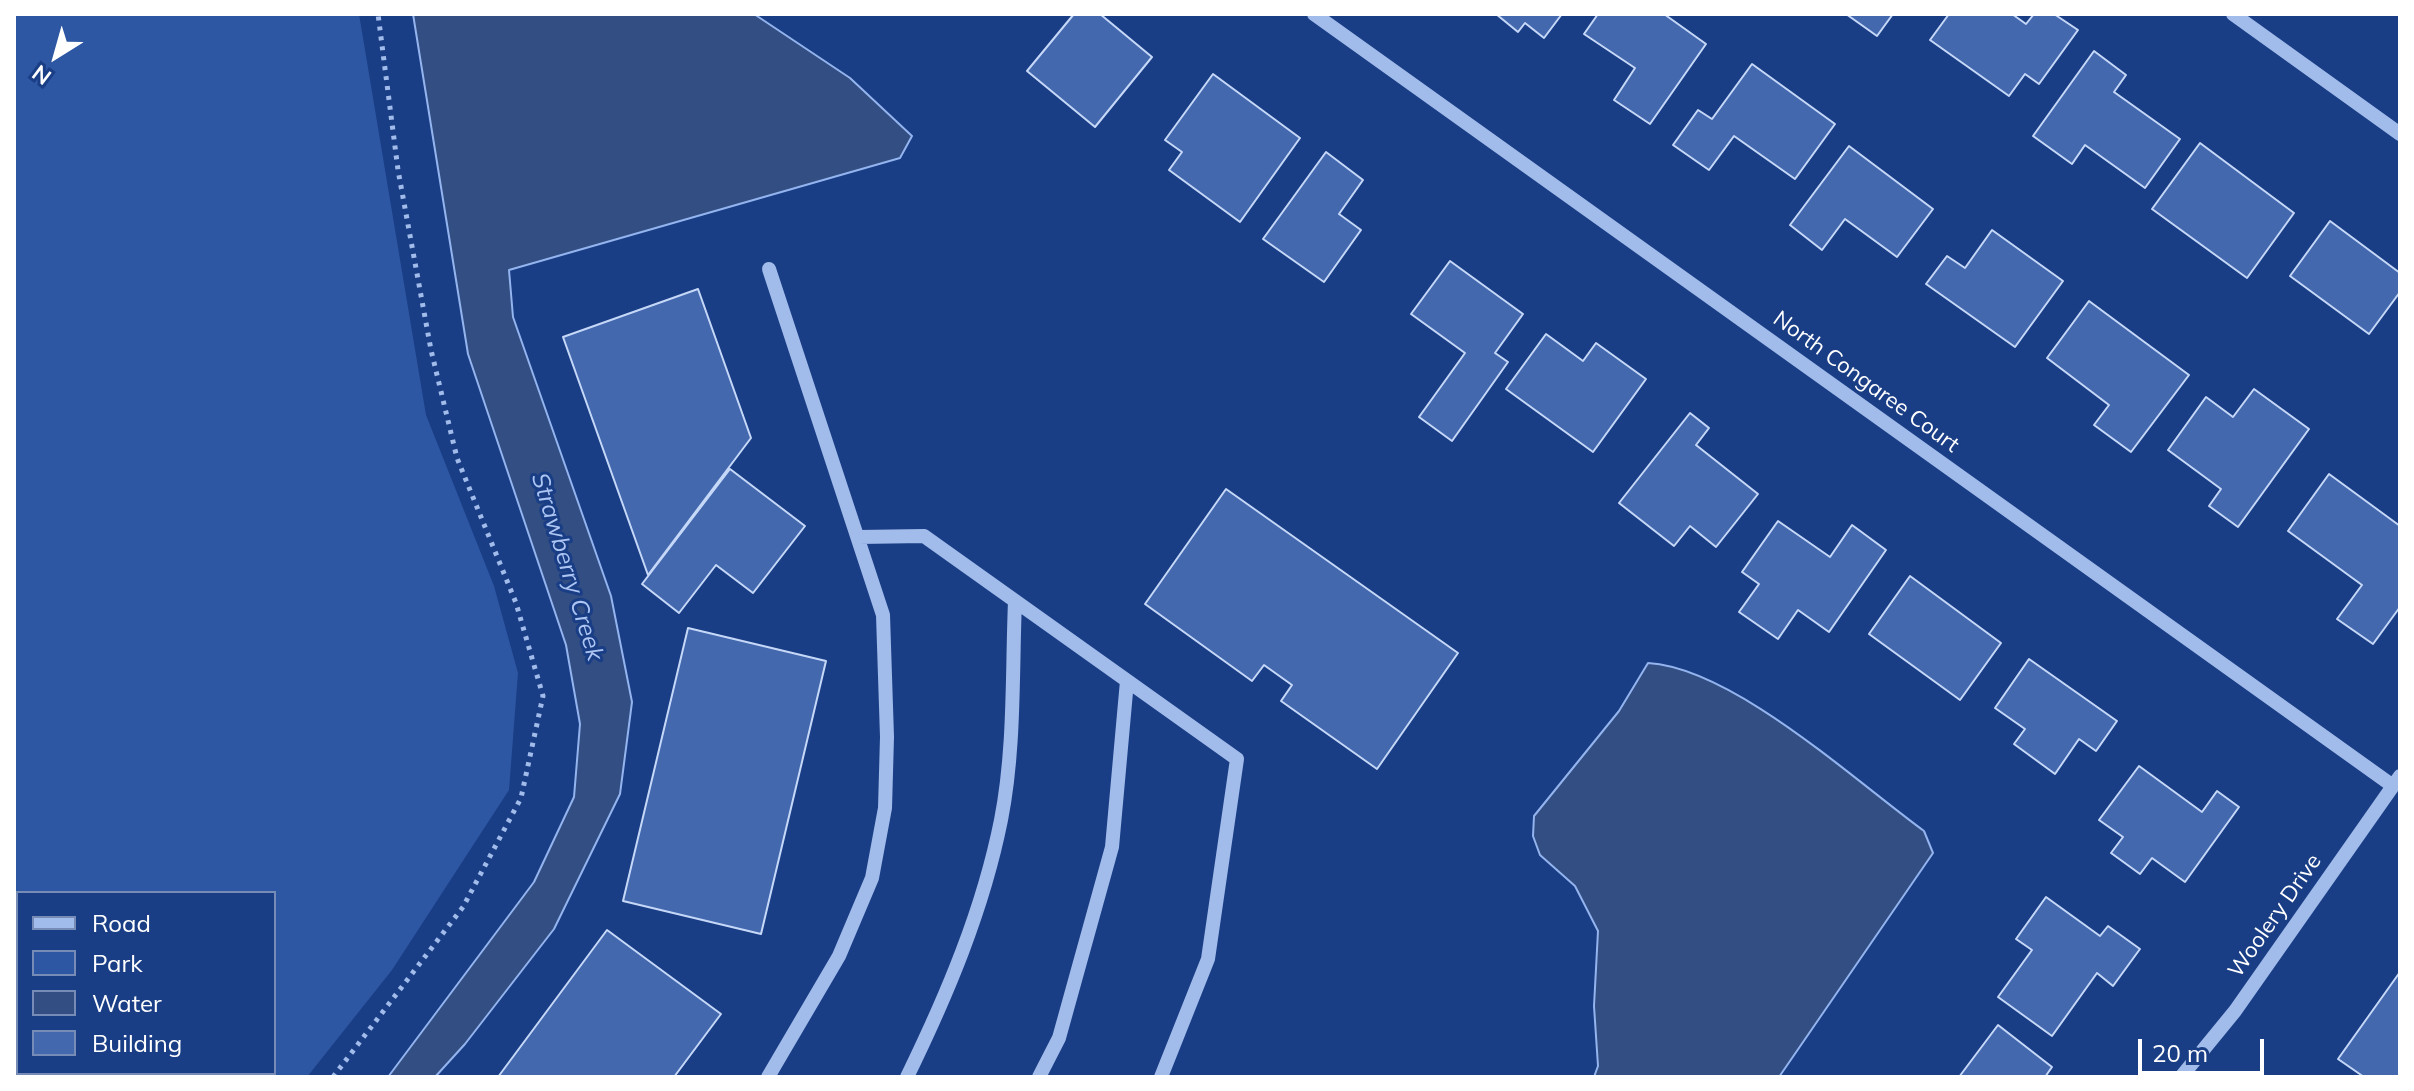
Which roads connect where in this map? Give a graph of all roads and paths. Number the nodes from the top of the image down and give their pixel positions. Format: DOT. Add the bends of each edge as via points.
graph roads {
  1 [pos="378,14"];
  2 [pos="1314,14"];
  3 [pos="2233,14"];
  4 [pos="2400,134"];
  5 [pos="769,269"];
  6 [pos="859,537"];
  7 [pos="1015,601"];
  8 [pos="1127,681"];
  9 [pos="2396,781"];
  10 [pos="333,1077"];
  11 [pos="768,1077"];
  12 [pos="907,1077"];
  13 [pos="1039,1077"];
  14 [pos="1161,1077"];
  15 [pos="2181,1077"];
  1 -- 10 [label="path" via="398,170 457,458 516,603 543,696 521,798 463,907"];
  2 -- 9 [label="street, North Congaree Court"];
  3 -- 4 [label="street"];
  5 -- 6 [label="street"];
  6 -- 7 [label="street" via="924,536"];
  6 -- 11 [label="street" via="883,615 885,808 872,878 839,956"];
  7 -- 8 [label="street"];
  7 -- 12 [label="street" via="1011,732 1001,820 969,934"];
  8 -- 13 [label="street" via="1112,847 1059,1038"];
  8 -- 14 [label="street" via="1237,759 1208,959"];
  9 -- 15 [label="street, Woolery Drive" via="2235,1011"];
}
